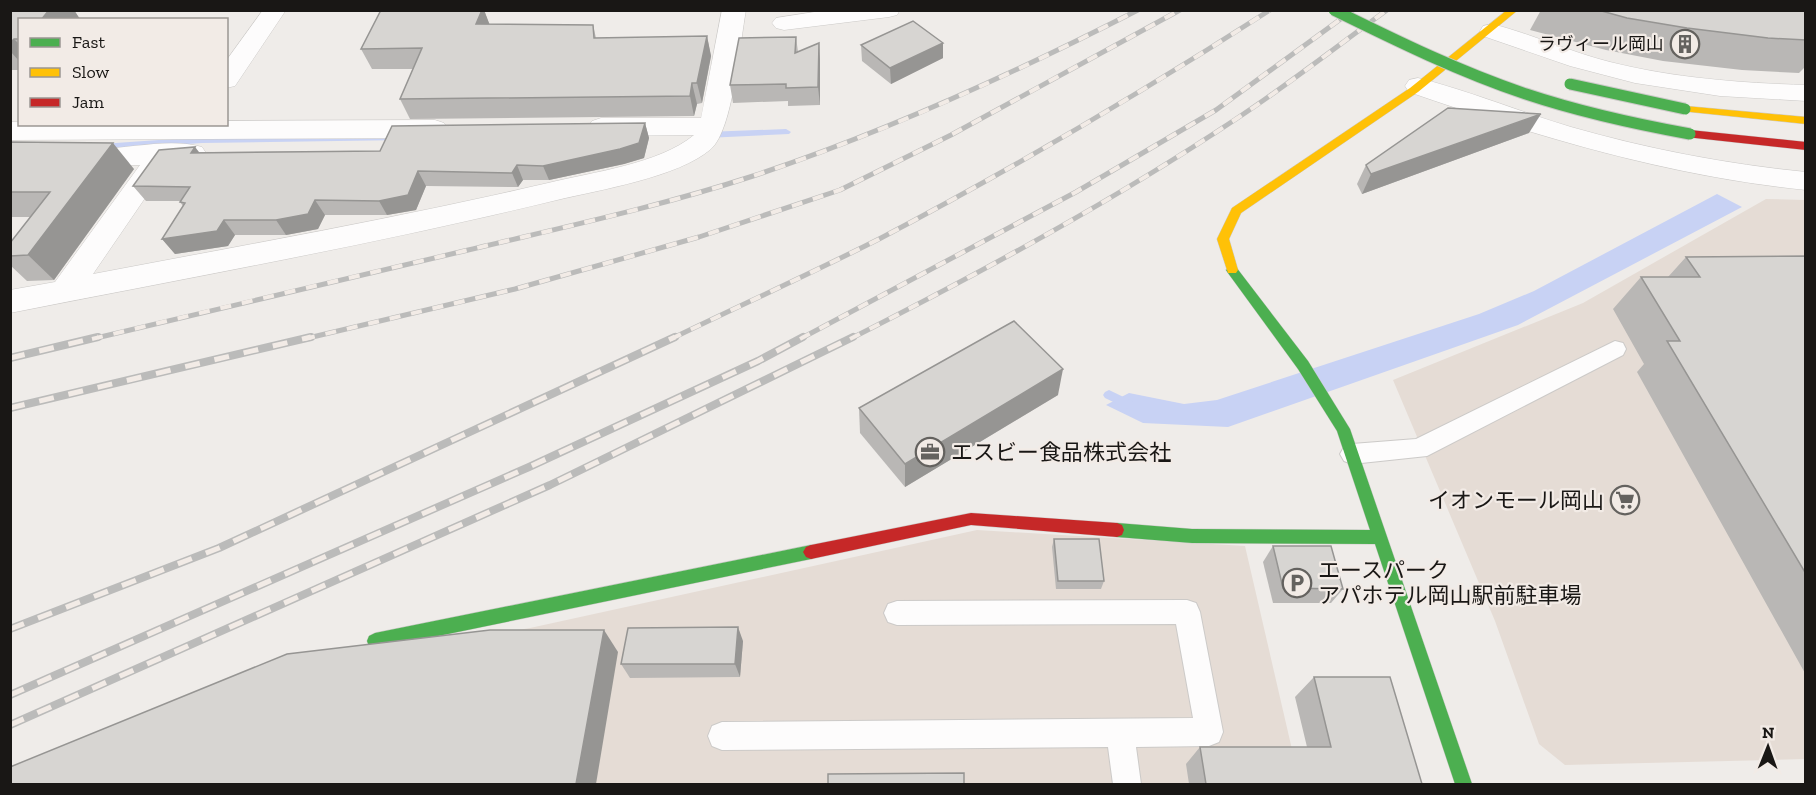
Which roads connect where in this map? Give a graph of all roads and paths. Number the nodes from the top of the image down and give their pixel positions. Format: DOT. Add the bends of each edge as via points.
graph roads {
  1 [pos="274,10"];
  2 [pos="734,10"];
  3 [pos="889,10"];
  4 [pos="1334,10"];
  5 [pos="1514,10"];
  6 [pos="782,21"];
  7 [pos="1492,31"];
  8 [pos="1451,42"];
  9 [pos="1477,53"];
  10 [pos="228,77"];
  11 [pos="1559,81"];
  12 [pos="1418,86"];
  13 [pos="1806,93"];
  14 [pos="1806,121"];
  15 [pos="463,129"];
  16 [pos="10,131"];
  17 [pos="174,139"];
  18 [pos="702,139"];
  19 [pos="1806,146"];
  20 [pos="445,150"];
  21 [pos="10,157"];
  22 [pos="1806,181"];
  23 [pos="65,291"];
  24 [pos="10,302"];
  25 [pos="1615,349"];
  26 [pos="1352,454"];
  27 [pos="1380,537"];
  28 [pos="897,613"];
  29 [pos="375,641"];
  30 [pos="1120,733"];
  31 [pos="722,736"];
  32 [pos="1127,784"];
  33 [pos="1464,784"];
  1 -- 10 [label="street"];
  2 -- 18 [label="street"];
  3 -- 6 [label="street"];
  4 -- 19 [label="street, bridge" via="1425,54 1507,87 1614,119 1690,134"];
  5 -- 7 [label="street"];
  7 -- 12 [label="street"];
  7 -- 13 [label="street" via="1634,75 1731,90"];
  8 -- 9 [label="street"];
  11 -- 14 [label="street, bridge" via="1685,109"];
  12 -- 22 [label="street" via="1644,157"];
  12 -- 26 [label="street" via="1236,211 1223,239 1232,270 1302,366 1343,429"];
  15 -- 17 [label="street"];
  16 -- 17 [label="street"];
  17 -- 20 [label="street"];
  17 -- 21 [label="street" via="99,158"];
  17 -- 23 [label="street"];
  18 -- 18 [label="street" via="667,149 584,138"];
  18 -- 23 [label="street" via="622,175 487,207"];
  23 -- 24 [label="street"];
  25 -- 26 [label="lane" via="1419,449"];
  26 -- 27 [label="street"];
  27 -- 29 [label="street" via="1192,536 971,519"];
  27 -- 33 [label="street"];
  28 -- 30 [label="lane" via="1187,612 1209,732"];
  30 -- 31 [label="lane"];
  30 -- 32 [label="lane"];
}
